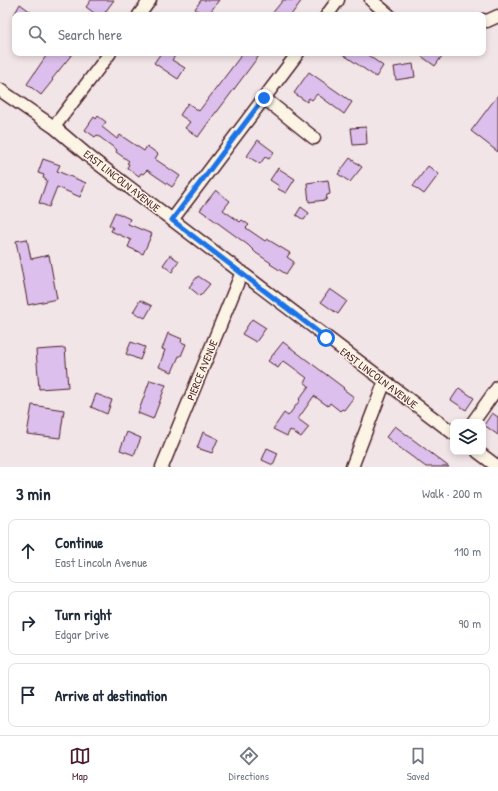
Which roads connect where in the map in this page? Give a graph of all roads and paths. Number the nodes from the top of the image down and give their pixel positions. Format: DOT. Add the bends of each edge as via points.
graph roads {
  1 [pos="150,0"];
  2 [pos="338,0"];
  3 [pos="371,0"];
  4 [pos="141,12"];
  5 [pos="329,12"];
  6 [pos="385,12"];
  7 [pos="498,16"];
  8 [pos="486,21"];
  9 [pos="108,56"];
  10 [pos="296,56"];
  11 [pos="0,90"];
  12 [pos="264,98"];
  13 [pos="54,128"];
  14 [pos="314,138"];
  15 [pos="172,220"];
  16 [pos="242,272"];
  17 [pos="386,382"];
  18 [pos="498,387"];
  19 [pos="475,419"];
  20 [pos="450,432"];
  21 [pos="482,455"];
  22 [pos="162,467"];
  23 [pos="352,467"];
  24 [pos="498,467"];
  1 -- 4 [label="street"];
  2 -- 5 [label="street"];
  3 -- 6 [label="street"];
  7 -- 8 [label="street"];
  9 -- 13 [label="street"];
  10 -- 12 [label="street"];
  11 -- 13 [label="street, EAST LINCOLN AVENUE"];
  12 -- 14 [label="street"];
  12 -- 15 [label="street"];
  13 -- 15 [label="street, EAST LINCOLN AVENUE"];
  15 -- 16 [label="street, EAST LINCOLN AVENUE"];
  16 -- 17 [label="street, EAST LINCOLN AVENUE"];
  16 -- 22 [label="street, PIERCE AVENUE"];
  17 -- 20 [label="street, EAST LINCOLN AVENUE"];
  17 -- 23 [label="street"];
  18 -- 19 [label="street"];
  21 -- 24 [label="street"];
}
